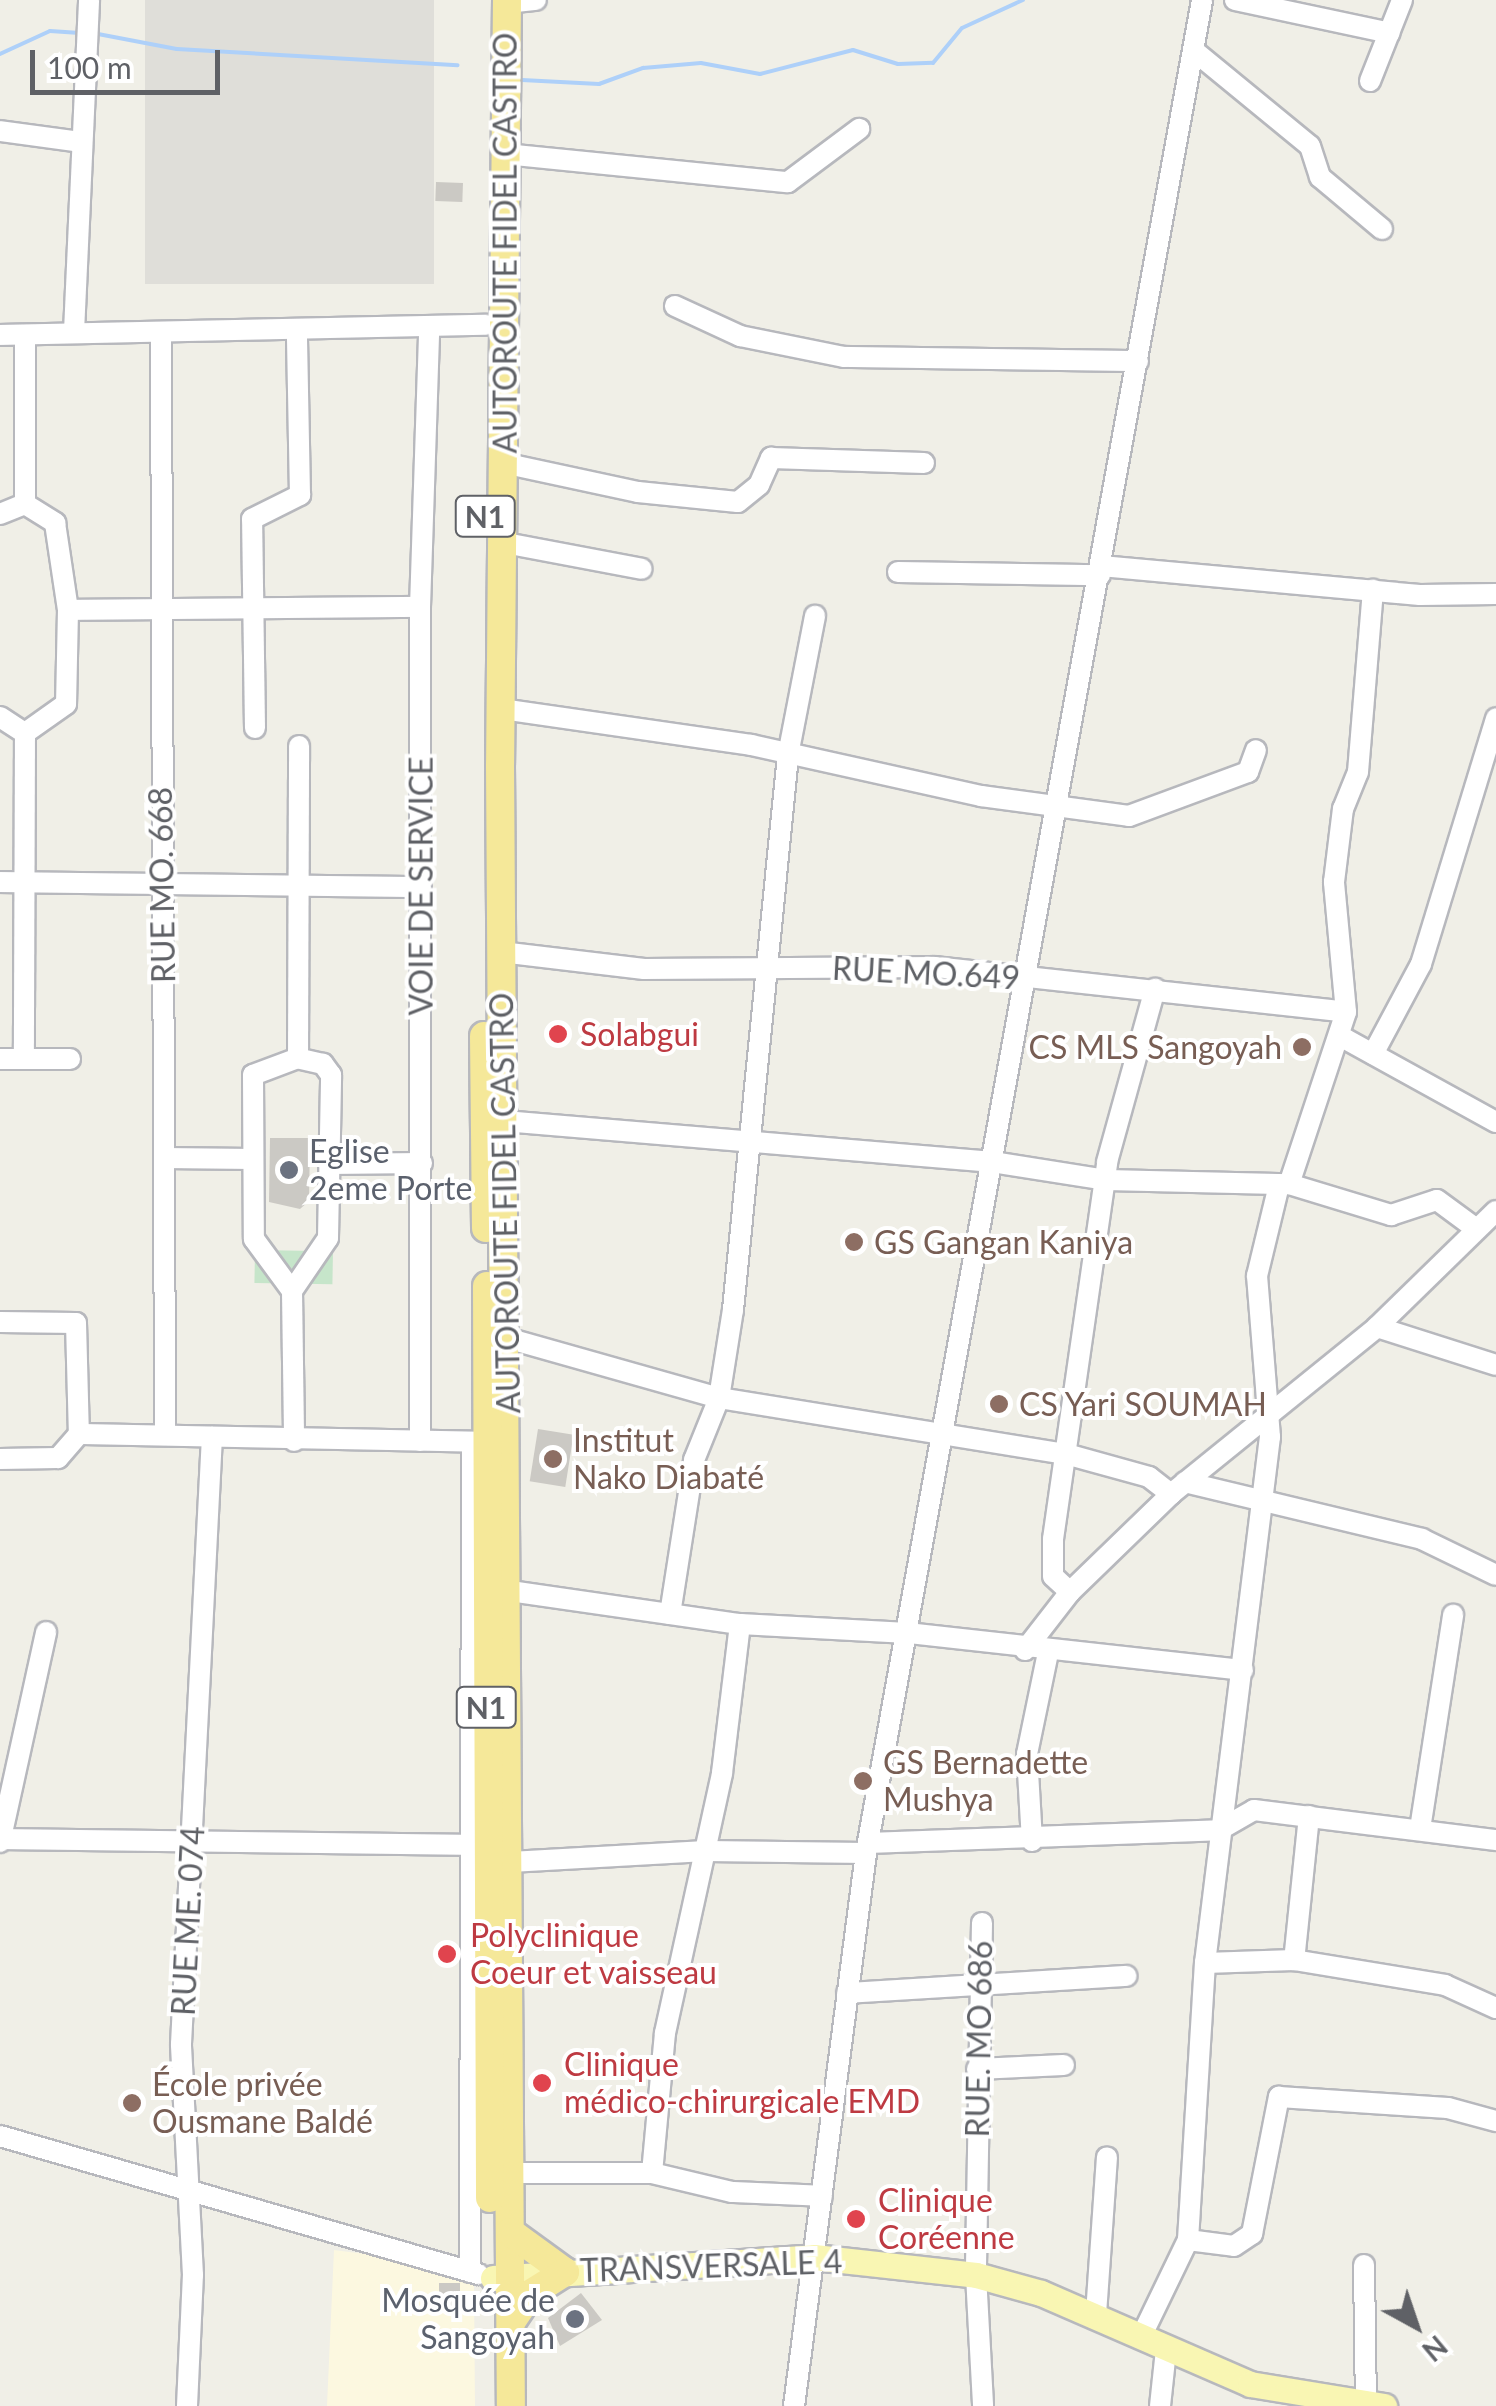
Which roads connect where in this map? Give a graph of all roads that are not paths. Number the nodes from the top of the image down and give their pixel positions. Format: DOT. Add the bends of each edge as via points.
graph roads {
  1 [pos="90,0"];
  2 [pos="536,0"];
  3 [pos="1202,0"];
  4 [pos="1235,0"];
  5 [pos="1402,0"];
  6 [pos="501,1"];
  7 [pos="1390,34"];
  8 [pos="1193,50"];
  9 [pos="1370,82"];
  10 [pos="858,129"];
  11 [pos="0,132"];
  12 [pos="81,142"];
  13 [pos="506,154"];
  14 [pos="1382,229"];
  15 [pos="675,306"];
  16 [pos="486,325"];
  17 [pos="429,330"];
  18 [pos="74,332"];
  19 [pos="160,334"];
  20 [pos="298,334"];
  21 [pos="0,335"];
  22 [pos="25,335"];
  23 [pos="1138,361"];
  24 [pos="503,463"];
  25 [pos="924,464"];
  26 [pos="25,504"];
  27 [pos="0,514"];
  28 [pos="505,542"];
  29 [pos="642,569"];
  30 [pos="1100,570"];
  31 [pos="898,572"];
  32 [pos="1373,590"];
  33 [pos="1496,594"];
  34 [pos="420,607"];
  35 [pos="68,610"];
  36 [pos="158,610"];
  37 [pos="254,610"];
  38 [pos="815,616"];
  39 [pos="502,709"];
  40 [pos="0,717"];
  41 [pos="1496,718"];
  42 [pos="255,728"];
  43 [pos="25,733"];
  44 [pos="298,746"];
  45 [pos="1256,750"];
  46 [pos="788,755"];
  47 [pos="1057,809"];
  48 [pos="0,882"];
  49 [pos="24,882"];
  50 [pos="164,882"];
  51 [pos="295,883"];
  52 [pos="421,887"];
  53 [pos="501,952"];
  54 [pos="767,968"];
  55 [pos="1025,978"];
  56 [pos="1155,989"];
  57 [pos="1343,1022"];
  58 [pos="1374,1054"];
  59 [pos="298,1058"];
  60 [pos="0,1059"];
  61 [pos="24,1059"];
  62 [pos="70,1059"];
  63 [pos="505,1122"];
  64 [pos="1496,1122"];
  65 [pos="750,1146"];
  66 [pos="164,1158"];
  67 [pos="254,1159"];
  68 [pos="986,1162"];
  69 [pos="422,1163"];
  70 [pos="329,1164"];
  71 [pos="1106,1180"];
  72 [pos="1284,1184"];
  73 [pos="1496,1211"];
  74 [pos="1474,1228"];
  75 [pos="292,1291"];
  76 [pos="0,1322"];
  77 [pos="1377,1327"];
  78 [pos="507,1338"];
  79 [pos="1496,1365"];
  80 [pos="719,1398"];
  81 [pos="1263,1417"];
  82 [pos="947,1431"];
  83 [pos="79,1434"];
  84 [pos="165,1435"];
  85 [pos="212,1437"];
  86 [pos="294,1441"];
  87 [pos="420,1441"];
  88 [pos="480,1442"];
  89 [pos="1066,1454"];
  90 [pos="0,1459"];
  91 [pos="1178,1488"];
  92 [pos="1257,1498"];
  93 [pos="1496,1575"];
  94 [pos="510,1591"];
  95 [pos="1070,1592"];
  96 [pos="670,1614"];
  97 [pos="1453,1615"];
  98 [pos="740,1624"];
  99 [pos="46,1632"];
  100 [pos="908,1632"];
  101 [pos="1025,1650"];
  102 [pos="1048,1652"];
  103 [pos="1243,1670"];
  104 [pos="478,1753"];
  105 [pos="1309,1816"];
  106 [pos="1420,1829"];
  107 [pos="1218,1830"];
  108 [pos="0,1840"];
  109 [pos="1032,1840"];
  110 [pos="1496,1840"];
  111 [pos="192,1841"];
  112 [pos="471,1845"];
  113 [pos="867,1848"];
  114 [pos="706,1850"];
  115 [pos="510,1862"];
  116 [pos="982,1923"];
  117 [pos="1294,1960"];
  118 [pos="1204,1963"];
  119 [pos="1126,1976"];
  120 [pos="982,1987"];
  121 [pos="847,1993"];
  122 [pos="1496,2008"];
  123 [pos="478,2017"];
  124 [pos="1064,2066"];
  125 [pos="977,2069"];
  126 [pos="1496,2122"];
  127 [pos="0,2136"];
  128 [pos="1106,2156"];
  129 [pos="508,2172"];
  130 [pos="652,2173"];
  131 [pos="189,2190"];
  132 [pos="822,2196"];
  133 [pos="510,2232"];
  134 [pos="1188,2240"];
  135 [pos="814,2258"];
  136 [pos="1364,2264"];
  137 [pos="565,2272"];
  138 [pos="976,2275"];
  139 [pos="491,2276"];
  140 [pos="1096,2314"];
  141 [pos="511,2323"];
  142 [pos="1142,2335"];
  143 [pos="1166,2350"];
  144 [pos="1366,2405"];
  145 [pos="187,2406"];
  146 [pos="495,2406"];
  147 [pos="511,2406"];
  148 [pos="794,2406"];
  149 [pos="983,2406"];
  150 [pos="1160,2406"];
  151 [pos="1384,2406"];
  1 -- 12 [label="street"];
  2 -- 6 [label="street"];
  3 -- 8 [label="street"];
  4 -- 7 [label="street"];
  5 -- 7 [label="street"];
  6 -- 13 [label="highway, AUTOROUTE FIDEL CASTRO / N1"];
  6 -- 16 [label="highway, AUTOROUTE FIDEL CASTRO / N1"];
  7 -- 9 [label="street"];
  8 -- 14 [label="street" via="1310,146 1320,177"];
  8 -- 23 [label="street"];
  10 -- 13 [label="street" via="788,182"];
  11 -- 12 [label="street"];
  12 -- 18 [label="street"];
  13 -- 24 [label="highway, AUTOROUTE FIDEL CASTRO / N1"];
  15 -- 23 [label="street" via="740,336 844,357"];
  16 -- 17 [label="street"];
  16 -- 88 [label="highway, AUTOROUTE FIDEL CASTRO / N1"];
  17 -- 20 [label="street"];
  17 -- 34 [label="street, VOIE DE SERVICE"];
  18 -- 19 [label="street"];
  18 -- 22 [label="street"];
  19 -- 20 [label="street"];
  19 -- 36 [label="street, RUE MO. 668"];
  20 -- 37 [label="street" via="300,495 254,514"];
  21 -- 22 [label="street"];
  22 -- 26 [label="street"];
  23 -- 30 [label="street"];
  24 -- 25 [label="street" via="638,492 738,502 759,485 771,458"];
  24 -- 28 [label="highway, AUTOROUTE FIDEL CASTRO / N1"];
  26 -- 27 [label="street"];
  26 -- 35 [label="street" via="55,522"];
  28 -- 29 [label="street"];
  28 -- 39 [label="highway, AUTOROUTE FIDEL CASTRO / N1"];
  30 -- 31 [label="street"];
  30 -- 32 [label="street"];
  30 -- 47 [label="street"];
  32 -- 33 [label="street"];
  32 -- 57 [label="street" via="1358,772 1343,809 1334,882"];
  34 -- 37 [label="street"];
  34 -- 52 [label="street, VOIE DE SERVICE"];
  35 -- 36 [label="street"];
  35 -- 43 [label="street" via="66,704"];
  36 -- 37 [label="street"];
  36 -- 50 [label="street, RUE MO. 668"];
  37 -- 42 [label="street"];
  38 -- 46 [label="street"];
  39 -- 46 [label="street"];
  39 -- 53 [label="highway, AUTOROUTE FIDEL CASTRO / N1"];
  40 -- 43 [label="street"];
  41 -- 58 [label="street" via="1421,964"];
  43 -- 49 [label="street"];
  44 -- 51 [label="street"];
  45 -- 47 [label="street" via="1248,772 1130,816"];
  46 -- 47 [label="street"];
  46 -- 54 [label="street"];
  47 -- 55 [label="street"];
  48 -- 49 [label="street"];
  49 -- 50 [label="street"];
  49 -- 61 [label="street"];
  50 -- 51 [label="street"];
  50 -- 66 [label="street, RUE MO. 668"];
  51 -- 52 [label="street"];
  51 -- 59 [label="street"];
  52 -- 69 [label="street, VOIE DE SERVICE"];
  53 -- 54 [label="street, RUE MO.649" via="644,969"];
  53 -- 63 [label="highway, AUTOROUTE FIDEL CASTRO / N1"];
  54 -- 55 [label="street, RUE MO.649" via="935,967"];
  54 -- 65 [label="street"];
  55 -- 56 [label="street, RUE MO.649"];
  55 -- 68 [label="street"];
  56 -- 57 [label="street, RUE MO.649"];
  56 -- 71 [label="street"];
  57 -- 58 [label="street"];
  57 -- 72 [label="street"];
  58 -- 64 [label="street"];
  59 -- 67 [label="street" via="253,1075"];
  59 -- 70 [label="street" via="323,1064 331,1075"];
  60 -- 61 [label="street"];
  61 -- 62 [label="street"];
  63 -- 65 [label="street"];
  63 -- 78 [label="highway, AUTOROUTE FIDEL CASTRO / N1"];
  65 -- 68 [label="street"];
  65 -- 80 [label="street"];
  66 -- 67 [label="street"];
  66 -- 84 [label="street, RUE MO. 668"];
  67 -- 75 [label="street" via="254,1239"];
  68 -- 71 [label="street"];
  68 -- 82 [label="street"];
  69 -- 70 [label="street"];
  69 -- 87 [label="street, VOIE DE SERVICE"];
  70 -- 75 [label="street" via="328,1238"];
  71 -- 72 [label="street"];
  71 -- 89 [label="street"];
  72 -- 74 [label="street" via="1391,1216 1436,1200"];
  72 -- 81 [label="street" via="1257,1276"];
  73 -- 74 [label="street"];
  74 -- 77 [label="street"];
  75 -- 86 [label="street"];
  76 -- 83 [label="street" via="76,1323"];
  77 -- 79 [label="street"];
  77 -- 81 [label="street"];
  78 -- 80 [label="street"];
  78 -- 94 [label="highway, AUTOROUTE FIDEL CASTRO / N1"];
  80 -- 82 [label="street"];
  80 -- 96 [label="street" via="694,1460"];
  81 -- 91 [label="street"];
  81 -- 92 [label="street" via="1270,1438"];
  82 -- 89 [label="street"];
  82 -- 100 [label="street"];
  83 -- 84 [label="street"];
  83 -- 90 [label="street" via="58,1458"];
  84 -- 85 [label="street"];
  85 -- 86 [label="street"];
  85 -- 111 [label="street, RUE ME. 074"];
  86 -- 87 [label="street"];
  87 -- 88 [label="street"];
  88 -- 104 [label="highway, AUTOROUTE FIDEL CASTRO / N1"];
  89 -- 91 [label="street"];
  89 -- 95 [label="street" via="1053,1576"];
  91 -- 92 [label="street"];
  91 -- 95 [label="street"];
  92 -- 93 [label="street" via="1336,1514 1373,1533 1422,1539"];
  92 -- 103 [label="street" via="1260,1549"];
  94 -- 96 [label="street"];
  94 -- 115 [label="highway, AUTOROUTE FIDEL CASTRO / N1"];
  95 -- 101 [label="street"];
  96 -- 98 [label="street"];
  97 -- 106 [label="street"];
  98 -- 100 [label="street"];
  98 -- 114 [label="street"];
  99 -- 108 [label="street"];
  100 -- 101 [label="street"];
  100 -- 113 [label="street"];
  101 -- 102 [label="street"];
  102 -- 103 [label="street"];
  102 -- 109 [label="street" via="1026,1754"];
  103 -- 107 [label="street"];
  104 -- 112 [label="street"];
  104 -- 123 [label="highway, AUTOROUTE FIDEL CASTRO / N1"];
  105 -- 106 [label="street"];
  105 -- 107 [label="street" via="1254,1810"];
  105 -- 117 [label="street"];
  106 -- 110 [label="street"];
  107 -- 109 [label="street"];
  107 -- 118 [label="street"];
  108 -- 111 [label="street"];
  109 -- 113 [label="street"];
  111 -- 112 [label="street"];
  111 -- 131 [label="street, RUE ME. 074" via="181,2044"];
  112 -- 123 [label="street"];
  113 -- 114 [label="street"];
  113 -- 121 [label="street"];
  114 -- 115 [label="street"];
  114 -- 130 [label="street" via="665,2033"];
  115 -- 129 [label="highway, AUTOROUTE FIDEL CASTRO / N1"];
  116 -- 120 [label="street, RUE. MO 686"];
  117 -- 118 [label="street"];
  117 -- 122 [label="street" via="1444,1986"];
  118 -- 134 [label="street"];
  119 -- 120 [label="street"];
  120 -- 121 [label="street"];
  120 -- 125 [label="street, RUE. MO 686"];
  121 -- 132 [label="street"];
  123 -- 139 [label="highway, AUTOROUTE FIDEL CASTRO / N1"];
  124 -- 125 [label="street"];
  125 -- 138 [label="street, RUE. MO 686"];
  126 -- 134 [label="street" via="1448,2108 1279,2096 1252,2234 1234,2246"];
  127 -- 131 [label="street"];
  128 -- 140 [label="street"];
  129 -- 130 [label="street"];
  129 -- 133 [label="highway, AUTOROUTE FIDEL CASTRO / N1"];
  130 -- 132 [label="street" via="732,2192"];
  131 -- 139 [label="street"];
  131 -- 145 [label="street, RUE ME. 074"];
  132 -- 135 [label="street"];
  133 -- 137 [label="highway"];
  133 -- 139 [label="highway, AUTOROUTE FIDEL CASTRO / N1"];
  134 -- 142 [label="street"];
  135 -- 137 [label="main road, TRANSVERSALE 4"];
  135 -- 138 [label="main road, TRANSVERSALE 4"];
  135 -- 148 [label="street"];
  136 -- 144 [label="street"];
  137 -- 139 [label="main road, TRANSVERSALE 4"];
  137 -- 141 [label="highway" via="530,2294"];
  138 -- 140 [label="main road, TRANSVERSALE 4"];
  138 -- 149 [label="street, RUE. MO 686"];
  139 -- 141 [label="highway, AUTOROUTE FIDEL CASTRO / N1"];
  139 -- 146 [label="highway, AUTOROUTE FIDEL CASTRO / N1"];
  140 -- 142 [label="main road, TRANSVERSALE 4"];
  141 -- 147 [label="highway, AUTOROUTE FIDEL CASTRO / N1"];
  142 -- 143 [label="main road, TRANSVERSALE 4"];
  143 -- 144 [label="main road, TRANSVERSALE 4" via="1250,2384"];
  143 -- 150 [label="street"];
  144 -- 151 [label="main road, TRANSVERSALE 4"];
}
